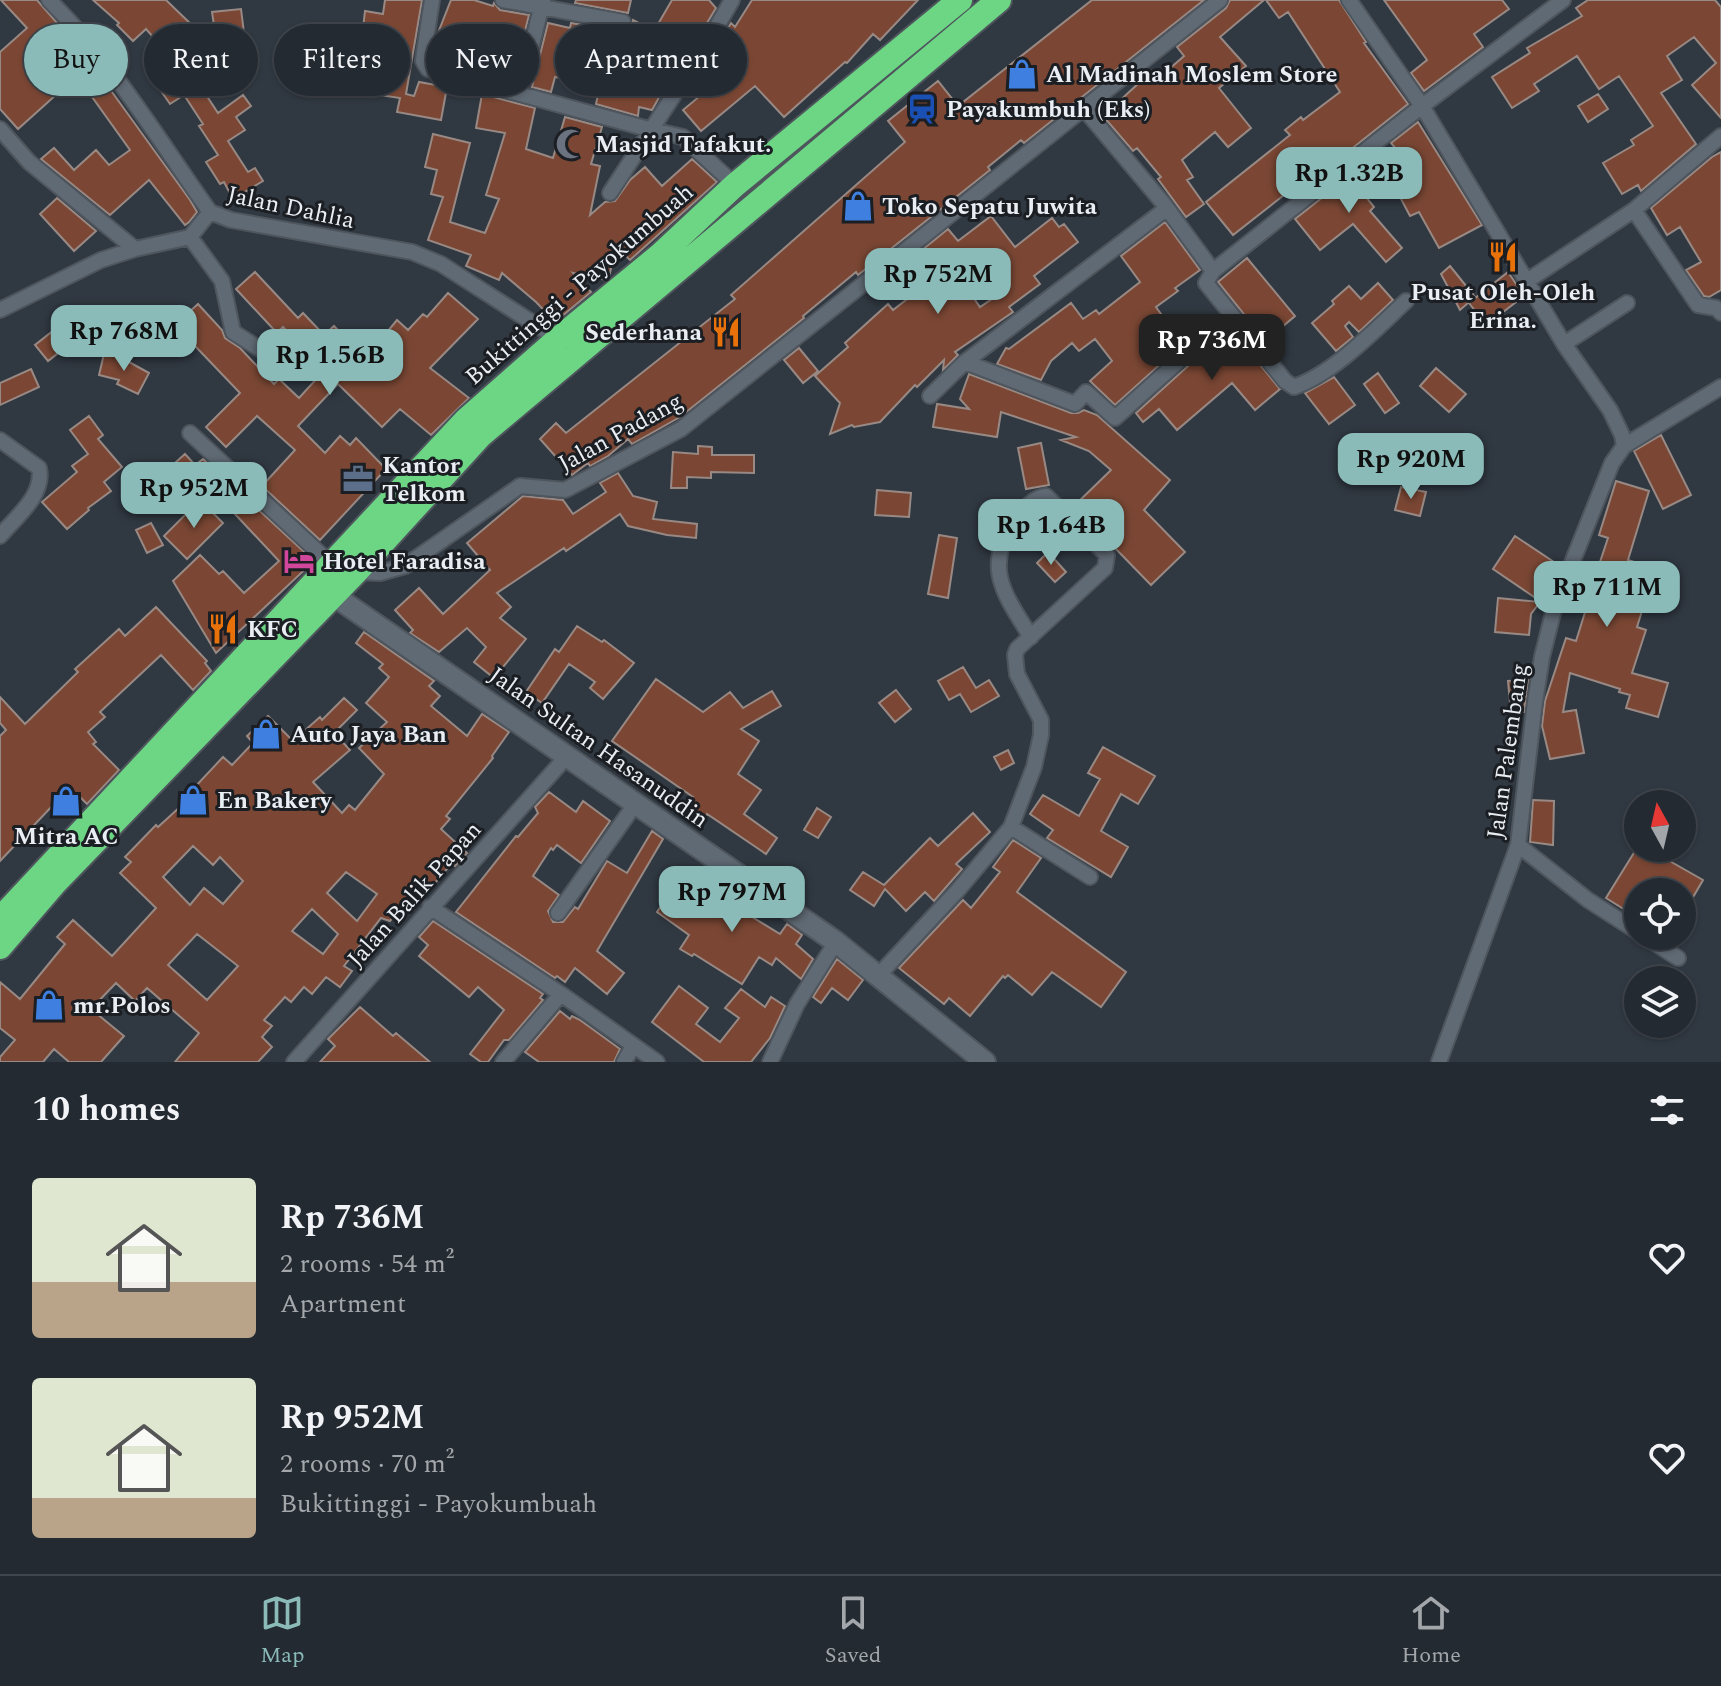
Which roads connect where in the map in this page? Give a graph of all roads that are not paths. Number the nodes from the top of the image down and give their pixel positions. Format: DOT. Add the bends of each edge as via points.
graph roads {
  1 [pos="49,0"];
  2 [pos="432,0"];
  3 [pos="503,0"];
  4 [pos="732,0"];
  5 [pos="960,0"];
  6 [pos="999,0"];
  7 [pos="1220,0"];
  8 [pos="1349,0"];
  9 [pos="1563,0"];
  10 [pos="542,3"];
  11 [pos="623,22"];
  12 [pos="428,24"];
  13 [pos="537,24"];
  14 [pos="426,40"];
  15 [pos="426,66"];
  16 [pos="531,96"];
  17 [pos="1422,106"];
  18 [pos="1085,110"];
  19 [pos="0,129"];
  20 [pos="652,130"];
  21 [pos="1721,136"];
  22 [pos="735,185"];
  23 [pos="610,193"];
  24 [pos="1166,209"];
  25 [pos="1634,210"];
  26 [pos="210,212"];
  27 [pos="190,237"];
  28 [pos="135,249"];
  29 [pos="1213,271"];
  30 [pos="1527,281"];
  31 [pos="1406,301"];
  32 [pos="1627,303"];
  33 [pos="0,310"];
  34 [pos="1721,313"];
  35 [pos="1231,314"];
  36 [pos="558,339"];
  37 [pos="1564,344"];
  38 [pos="965,362"];
  39 [pos="285,365"];
  40 [pos="1721,387"];
  41 [pos="930,396"];
  42 [pos="190,433"];
  43 [pos="0,440"];
  44 [pos="1624,446"];
  45 [pos="0,536"];
  46 [pos="330,563"];
  47 [pos="356,572"];
  48 [pos="333,595"];
  49 [pos="1031,637"];
  50 [pos="568,755"];
  51 [pos="636,803"];
  52 [pos="1011,827"];
  53 [pos="1518,845"];
  54 [pos="1090,877"];
  55 [pos="4,907"];
  56 [pos="430,907"];
  57 [pos="558,913"];
  58 [pos="1624,923"];
  59 [pos="836,942"];
  60 [pos="0,947"];
  61 [pos="1666,950"];
  62 [pos="1678,958"];
  63 [pos="877,977"];
  64 [pos="561,994"];
  65 [pos="633,1046"];
  66 [pos="976,1059"];
  67 [pos="506,1061"];
  68 [pos="294,1062"];
  69 [pos="624,1062"];
  70 [pos="657,1062"];
  71 [pos="770,1062"];
  72 [pos="1439,1062"];
  1 -- 26 [label="street, Jalan Dahlia" via="109,66"];
  2 -- 12 [label="street"];
  3 -- 10 [label="street"];
  4 -- 20 [label="street"];
  5 -- 22 [label="highway, Bukittinggi - Payokumbuah"];
  6 -- 47 [label="highway, Bukittinggi - Payokumbuah" via="481,435"];
  7 -- 18 [label="street, Jalan Padang"];
  8 -- 17 [label="street"];
  9 -- 17 [label="street"];
  10 -- 11 [label="street"];
  10 -- 13 [label="street"];
  14 -- 15 [label="street"];
  16 -- 20 [label="street"];
  17 -- 29 [label="street"];
  17 -- 30 [label="street"];
  18 -- 24 [label="street"];
  18 -- 47 [label="street, Jalan Padang" via="681,429 565,490 520,486 405,566"];
  19 -- 28 [label="street" via="29,162"];
  20 -- 22 [label="street" via="683,137"];
  20 -- 23 [label="street"];
  21 -- 25 [label="street"];
  22 -- 36 [label="highway, Bukittinggi - Payokumbuah"];
  24 -- 29 [label="street"];
  24 -- 38 [label="street"];
  25 -- 30 [label="street"];
  25 -- 34 [label="street" via="1698,305"];
  26 -- 27 [label="street"];
  26 -- 36 [label="street, Jalan Dahlia" via="412,252 441,264"];
  27 -- 28 [label="street"];
  27 -- 39 [label="street" via="222,281 233,332"];
  28 -- 33 [label="street"];
  29 -- 35 [label="street" via="1206,283"];
  30 -- 37 [label="street"];
  31 -- 35 [label="street" via="1353,350 1294,387"];
  32 -- 37 [label="street"];
  35 -- 38 [label="street" via="1115,418 1086,392 1075,404"];
  36 -- 46 [label="highway, Bukittinggi - Payokumbuah" via="466,420"];
  37 -- 44 [label="street" via="1610,410"];
  38 -- 41 [label="street"];
  40 -- 44 [label="street"];
  42 -- 46 [label="street"];
  43 -- 45 [label="street" via="39,468 41,476 38,490"];
  44 -- 53 [label="street, Jalan Palembang" via="1612,463 1555,605 1535,702"];
  46 -- 55 [label="highway, Bukittinggi - Payokumbuah"];
  47 -- 48 [label="highway, Bukittinggi - Payokumbuah"];
  48 -- 50 [label="street, Jalan Sultan Hasanuddin"];
  48 -- 60 [label="highway, Bukittinggi - Payokumbuah" via="55,883"];
  49 -- 49 [label="street" via="1108,561 1046,496 1025,508 1000,546 1004,592"];
  49 -- 52 [label="street" via="1017,649 1014,660 1041,720 1041,735"];
  50 -- 51 [label="street, Jalan Sultan Hasanuddin"];
  50 -- 56 [label="street, Jalan Balik Papan"];
  51 -- 57 [label="street"];
  51 -- 59 [label="street, Jalan Sultan Hasanuddin"];
  52 -- 54 [label="street"];
  52 -- 63 [label="street"];
  53 -- 58 [label="street"];
  53 -- 72 [label="street, Jalan Palembang"];
  56 -- 64 [label="street"];
  56 -- 68 [label="street, Jalan Balik Papan"];
  59 -- 63 [label="street, Jalan Sultan Hasanuddin"];
  59 -- 71 [label="street" via="797,1004"];
  61 -- 62 [label="street"];
  63 -- 66 [label="street, Jalan Sultan Hasanuddin"];
  64 -- 65 [label="street"];
  64 -- 67 [label="street"];
  65 -- 69 [label="street"];
  65 -- 70 [label="street"];
}
